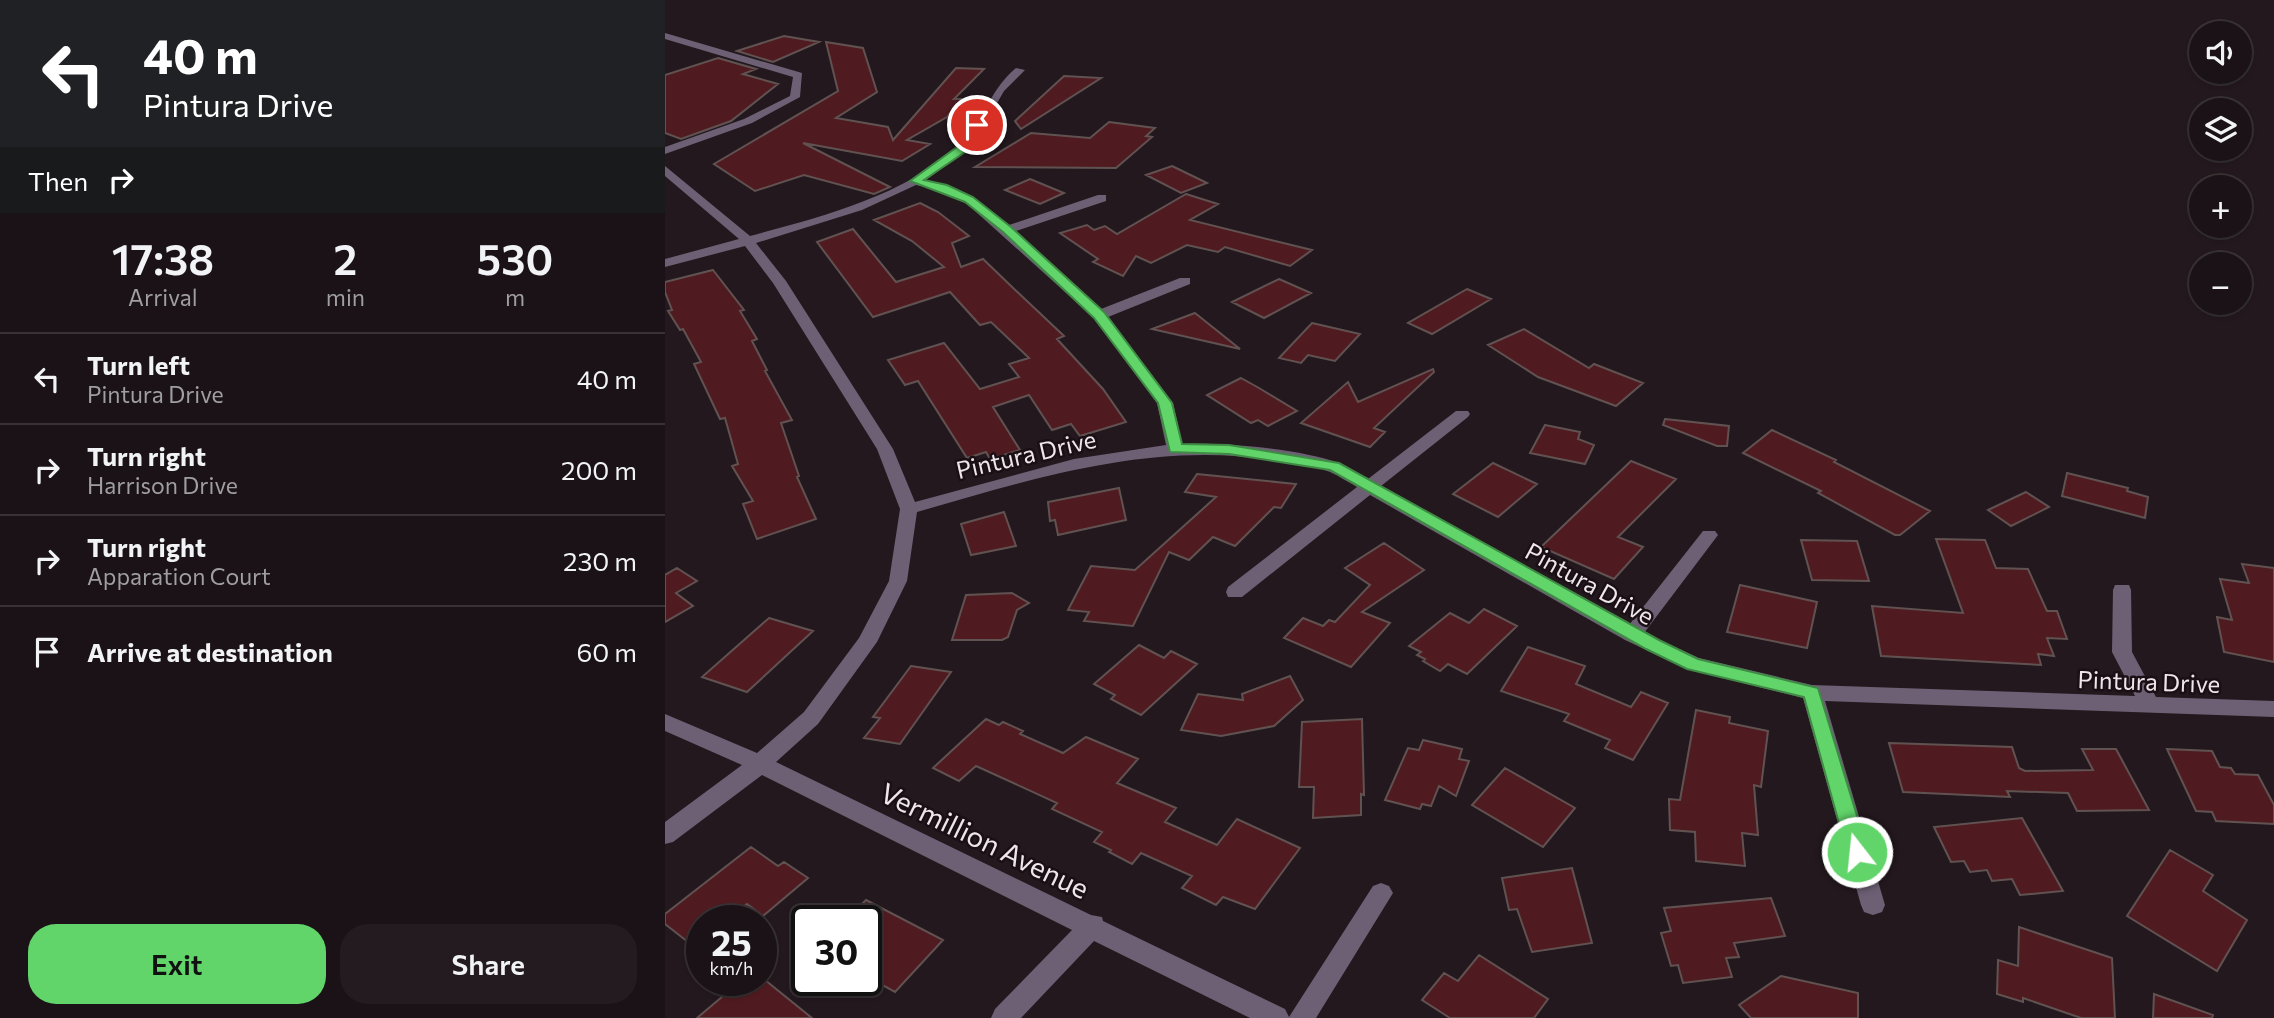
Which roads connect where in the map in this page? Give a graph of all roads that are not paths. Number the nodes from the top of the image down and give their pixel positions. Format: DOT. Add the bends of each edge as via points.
graph roads {
  1 [pos="665,36"];
  2 [pos="1020,71"];
  3 [pos="665,151"];
  4 [pos="665,170"];
  5 [pos="915,181"];
  6 [pos="1101,198"];
  7 [pos="1007,230"];
  8 [pos="746,239"];
  9 [pos="665,263"];
  10 [pos="1185,281"];
  11 [pos="1099,315"];
  12 [pos="1462,414"];
  13 [pos="1175,449"];
  14 [pos="1369,488"];
  15 [pos="909,509"];
  16 [pos="1709,535"];
  17 [pos="2122,590"];
  18 [pos="1235,592"];
  19 [pos="1632,635"];
  20 [pos="1812,692"];
  21 [pos="2150,706"];
  22 [pos="2274,709"];
  23 [pos="665,722"];
  24 [pos="760,764"];
  25 [pos="665,835"];
  26 [pos="1381,893"];
  27 [pos="1873,905"];
  28 [pos="1093,925"];
  29 [pos="1004,1018"];
  30 [pos="1276,1018"];
  31 [pos="1301,1018"];
  1 -- 3 [label="street" via="798,75 795,97 776,109"];
  2 -- 5 [label="street" via="1000,85 961,150"];
  4 -- 8 [label="street"];
  5 -- 7 [label="street" via="969,199"];
  5 -- 8 [label="street" via="854,208"];
  6 -- 7 [label="street"];
  7 -- 11 [label="street"];
  8 -- 9 [label="street"];
  8 -- 15 [label="street" via="779,281 885,449"];
  10 -- 11 [label="street"];
  11 -- 13 [label="street" via="1165,403"];
  12 -- 14 [label="street"];
  13 -- 14 [label="street, Pintura Drive" via="1300,459 1334,467"];
  13 -- 15 [label="street, Pintura Drive" via="1044,471"];
  14 -- 18 [label="street"];
  14 -- 19 [label="street, Pintura Drive"];
  15 -- 24 [label="street" via="898,581 867,642 811,718"];
  16 -- 19 [label="street"];
  17 -- 21 [label="street" via="2122,652"];
  19 -- 20 [label="street, Pintura Drive" via="1694,664"];
  20 -- 21 [label="street, Pintura Drive"];
  20 -- 27 [label="street"];
  21 -- 22 [label="street, Pintura Drive"];
  23 -- 24 [label="street, Vermillion Avenue"];
  24 -- 25 [label="street"];
  24 -- 28 [label="street, Vermillion Avenue"];
  26 -- 31 [label="street"];
  28 -- 29 [label="street"];
  28 -- 30 [label="street, Vermillion Avenue"];
}
